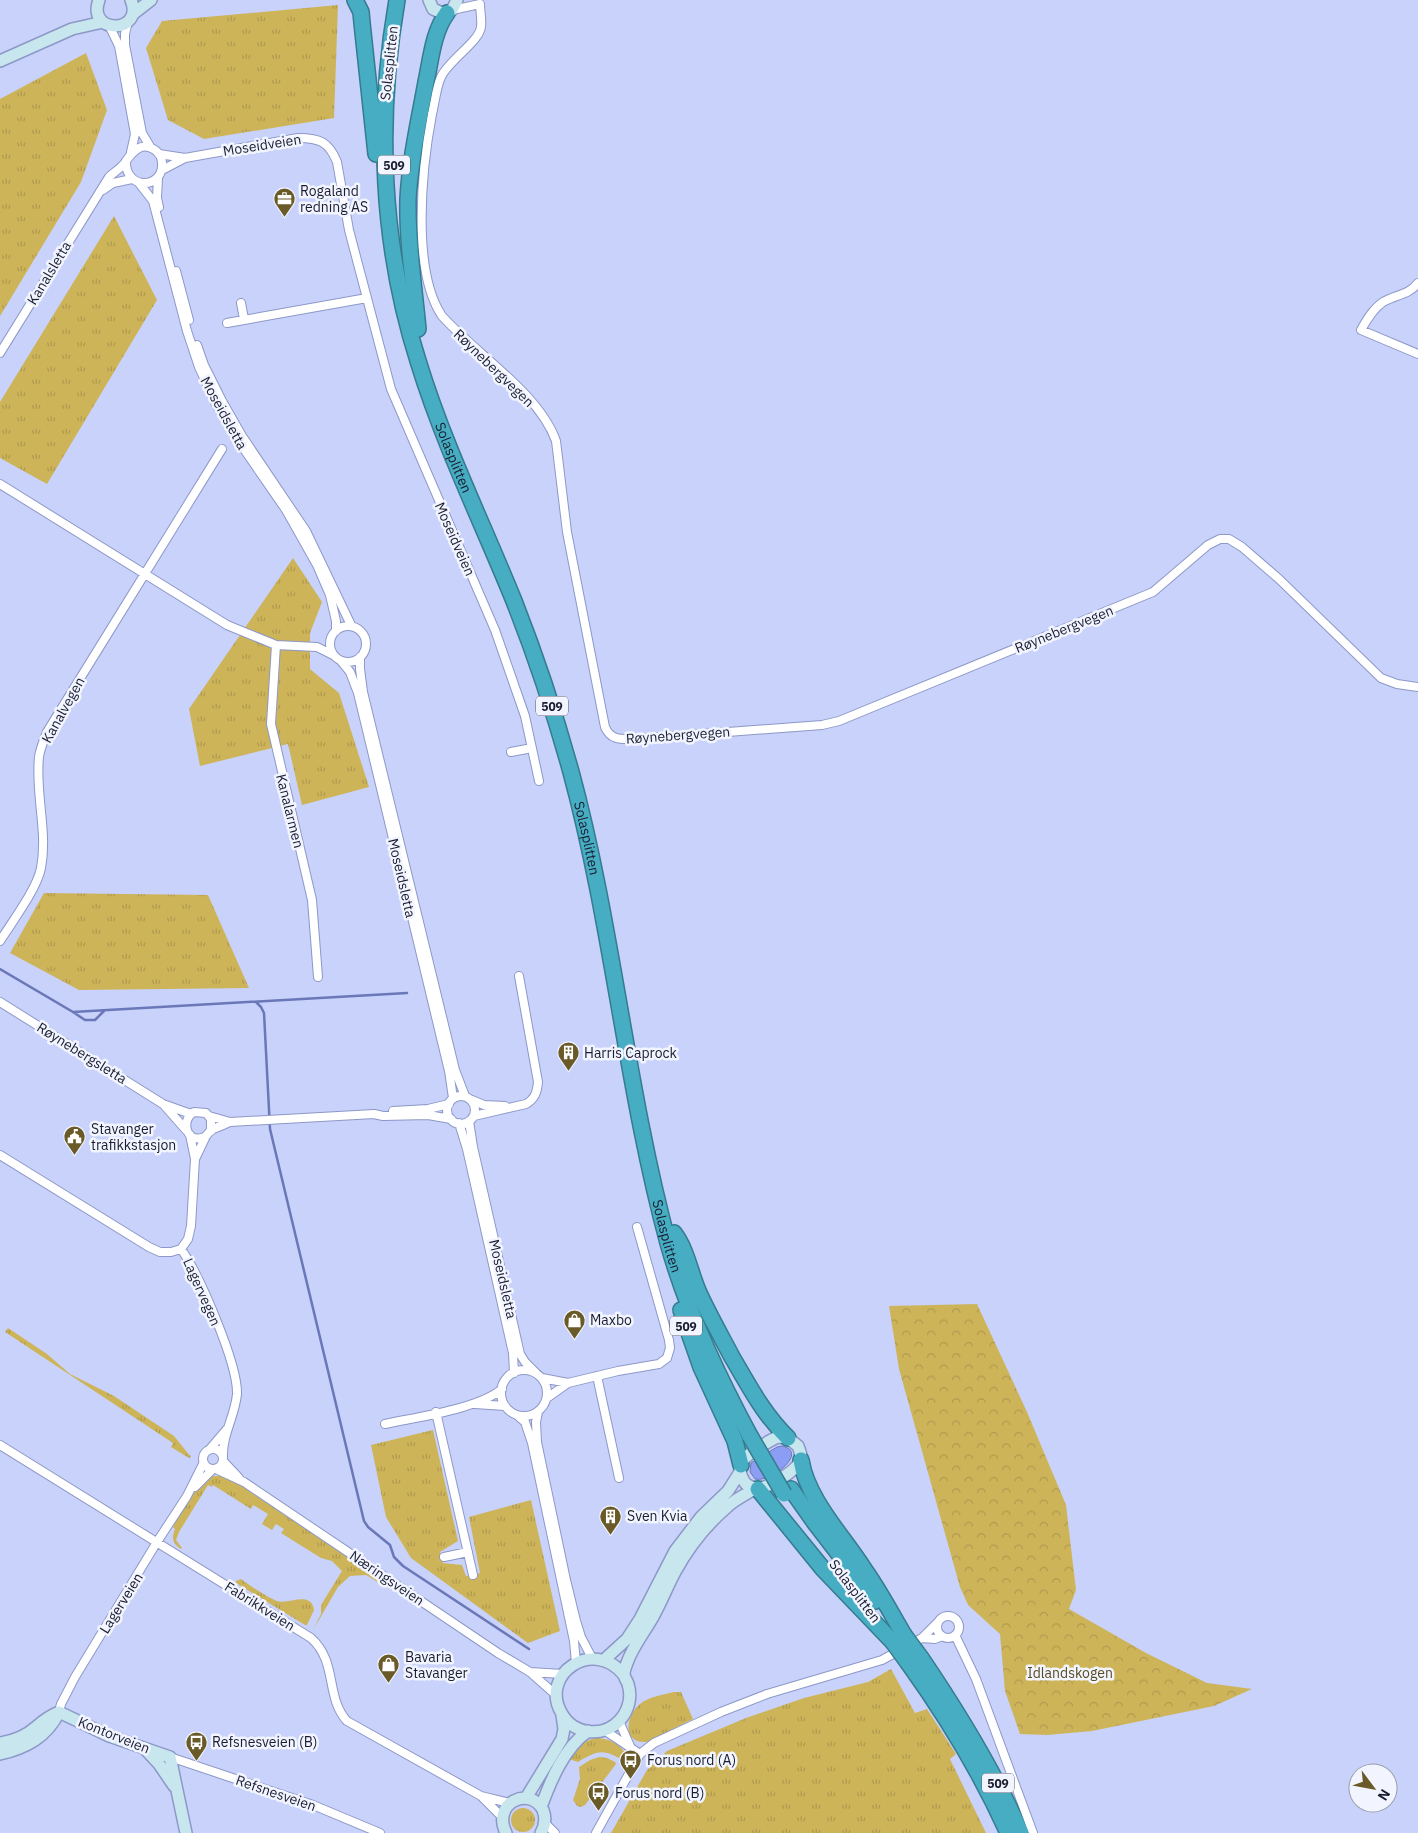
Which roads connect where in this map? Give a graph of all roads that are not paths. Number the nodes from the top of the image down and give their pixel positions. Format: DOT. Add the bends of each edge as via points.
graph roads {
  1 [pos="131,0"];
  2 [pos="151,0"];
  3 [pos="355,0"];
  4 [pos="397,0"];
  5 [pos="405,0"];
  6 [pos="472,0"];
  7 [pos="427,2"];
  8 [pos="98,3"];
  9 [pos="480,4"];
  10 [pos="452,8"];
  11 [pos="131,17"];
  12 [pos="106,24"];
  13 [pos="72,29"];
  14 [pos="0,61"];
  15 [pos="150,148"];
  16 [pos="131,152"];
  17 [pos="159,154"];
  18 [pos="185,158"];
  19 [pos="126,161"];
  20 [pos="160,174"];
  21 [pos="136,181"];
  22 [pos="97,194"];
  23 [pos="390,237"];
  24 [pos="1418,283"];
  25 [pos="367,298"];
  26 [pos="241,303"];
  27 [pos="244,319"];
  28 [pos="227,323"];
  29 [pos="418,329"];
  30 [pos="0,353"];
  31 [pos="1418,354"];
  32 [pos="222,449"];
  33 [pos="0,484"];
  34 [pos="144,573"];
  35 [pos="351,625"];
  36 [pos="333,634"];
  37 [pos="276,645"];
  38 [pos="308,647"];
  39 [pos="333,655"];
  40 [pos="360,657"];
  41 [pos="341,661"];
  42 [pos="1418,688"];
  43 [pos="532,748"];
  44 [pos="511,752"];
  45 [pos="539,781"];
  46 [pos="0,941"];
  47 [pos="519,976"];
  48 [pos="318,977"];
  49 [pos="0,1002"];
  50 [pos="468,1098"];
  51 [pos="451,1101"];
  52 [pos="163,1104"];
  53 [pos="515,1107"];
  54 [pos="191,1114"];
  55 [pos="374,1114"];
  56 [pos="209,1116"];
  57 [pos="471,1118"];
  58 [pos="451,1119"];
  59 [pos="230,1122"];
  60 [pos="459,1123"];
  61 [pos="188,1132"];
  62 [pos="208,1134"];
  63 [pos="0,1155"];
  64 [pos="195,1159"];
  65 [pos="653,1180"];
  66 [pos="637,1227"];
  67 [pos="674,1233"];
  68 [pos="181,1249"];
  69 [pos="514,1373"];
  70 [pos="539,1375"];
  71 [pos="597,1376"];
  72 [pos="568,1383"];
  73 [pos="502,1388"];
  74 [pos="547,1398"];
  75 [pos="473,1404"];
  76 [pos="505,1406"];
  77 [pos="436,1412"];
  78 [pos="538,1412"];
  79 [pos="518,1416"];
  80 [pos="722,1416"];
  81 [pos="385,1424"];
  82 [pos="230,1425"];
  83 [pos="753,1434"];
  84 [pos="788,1438"];
  85 [pos="0,1444"];
  86 [pos="209,1450"];
  87 [pos="223,1459"];
  88 [pos="801,1460"];
  89 [pos="203,1464"];
  90 [pos="740,1468"];
  91 [pos="214,1470"];
  92 [pos="620,1478"];
  93 [pos="244,1482"];
  94 [pos="757,1488"];
  95 [pos="187,1496"];
  96 [pos="718,1500"];
  97 [pos="157,1542"];
  98 [pos="468,1552"];
  99 [pos="444,1557"];
  100 [pos="473,1575"];
  101 [pos="937,1623"];
  102 [pos="942,1636"];
  103 [pos="955,1636"];
  104 [pos="898,1638"];
  105 [pos="922,1638"];
  106 [pos="592,1658"];
  107 [pos="604,1660"];
  108 [pos="915,1661"];
  109 [pos="576,1663"];
  110 [pos="530,1672"];
  111 [pos="563,1674"];
  112 [pos="624,1675"];
  113 [pos="556,1695"];
  114 [pos="59,1712"];
  115 [pos="561,1714"];
  116 [pos="620,1720"];
  117 [pos="604,1730"];
  118 [pos="588,1732"];
  119 [pos="0,1744"];
  120 [pos="630,1746"];
  121 [pos="145,1748"];
  122 [pos="0,1754"];
  123 [pos="640,1754"];
  124 [pos="170,1756"];
  125 [pos="175,1788"];
  126 [pos="481,1796"];
  127 [pos="526,1798"];
  128 [pos="510,1803"];
  129 [pos="541,1807"];
  130 [pos="502,1817"];
  131 [pos="543,1828"];
  132 [pos="186,1833"];
  133 [pos="380,1833"];
  134 [pos="506,1833"];
  135 [pos="555,1833"];
  136 [pos="596,1833"];
  137 [pos="1008,1833"];
  138 [pos="1021,1833"];
  139 [pos="1032,1833"];
  1 -- 11 [label="street" via="134,8"];
  2 -- 11 [label="street"];
  3 -- 23 [label="highway, 509" via="360,12 382,201"];
  4 -- 23 [label="highway, Solasplitten / 509" via="384,117"];
  5 -- 29 [label="highway, Solasplitten / 509" via="394,86 394,160 400,235"];
  6 -- 9 [label="street"];
  7 -- 10 [label="street" via="437,12"];
  8 -- 12 [label="street" via="98,14"];
  8 -- 13 [label="street"];
  9 -- 10 [label="street"];
  9 -- 42 [label="street, Røynebergvegen" via="480,31 441,77 429,130 422,186 428,278 433,300 442,316 525,395 556,441 567,532 603,718 610,736 621,740 822,725 839,721 1152,592 1220,539 1229,539 1242,547 1381,678"];
  10 -- 29 [label="highway, 509" via="437,30 410,182 408,201"];
  11 -- 12 [label="street" via="119,26"];
  11 -- 15 [label="street" via="125,45 142,133"];
  12 -- 13 [label="street"];
  12 -- 16 [label="street" via="119,46 135,134"];
  13 -- 14 [label="street"];
  15 -- 16 [label="street" via="137,148"];
  15 -- 17 [label="street"];
  16 -- 19 [label="street"];
  17 -- 18 [label="street"];
  17 -- 20 [label="street" via="162,159"];
  18 -- 20 [label="street"];
  18 -- 25 [label="street, Moseidveien" via="298,138 325,143 337,162 349,230"];
  19 -- 21 [label="street" via="126,168"];
  19 -- 22 [label="street, Kanalsletta"];
  20 -- 21 [label="street" via="152,182"];
  20 -- 35 [label="street, Moseidsletta" via="157,198 204,365 242,436 306,531"];
  21 -- 22 [label="street" via="113,183"];
  21 -- 36 [label="street, Moseidsletta" via="153,201 199,367 216,404 286,510 317,565 330,595 336,621"];
  22 -- 30 [label="street, Kanalsletta"];
  23 -- 65 [label="highway, Solasplitten / 509" via="403,305 421,370 554,711 593,870"];
  24 -- 31 [label="street" via="1412,290 1384,301 1367,318 1361,330"];
  25 -- 27 [label="street"];
  25 -- 43 [label="street, Moseidveien" via="391,389 495,630 525,716"];
  26 -- 27 [label="street"];
  27 -- 28 [label="street"];
  29 -- 67 [label="highway, Solasplitten / 509" via="441,401 541,646 580,772"];
  32 -- 34 [label="street"];
  33 -- 34 [label="street"];
  34 -- 37 [label="street" via="227,625"];
  34 -- 46 [label="street, Kanalvegen" via="42,743 38,770 43,840 41,869"];
  35 -- 36 [label="street" via="340,626"];
  35 -- 40 [label="street" via="365,638 365,648"];
  36 -- 38 [label="street" via="317,646"];
  36 -- 39 [label="street" via="329,646"];
  37 -- 38 [label="street"];
  37 -- 48 [label="street, Kanalarmen" via="271,724 312,900"];
  38 -- 39 [label="street" via="317,647"];
  39 -- 41 [label="street"];
  40 -- 41 [label="street" via="351,662"];
  40 -- 50 [label="street, Moseidsletta" via="363,692 412,896 455,1070"];
  41 -- 51 [label="street, Moseidsletta" via="350,672 358,693 449,1071"];
  43 -- 44 [label="street"];
  43 -- 45 [label="street, Moseidveien"];
  47 -- 53 [label="street" via="538,1082 531,1101"];
  49 -- 52 [label="street, Røynebergsletta"];
  50 -- 51 [label="street" via="459,1096"];
  50 -- 53 [label="street" via="484,1105"];
  50 -- 57 [label="street" via="475,1108"];
  51 -- 55 [label="street" via="428,1109"];
  51 -- 58 [label="street" via="447,1111"];
  52 -- 54 [label="street, Røynebergsletta"];
  52 -- 61 [label="street, Røynebergsletta"];
  53 -- 57 [label="street"];
  54 -- 56 [label="street" via="202,1112"];
  54 -- 61 [label="street" via="186,1121"];
  55 -- 58 [label="street" via="428,1115"];
  55 -- 59 [label="street"];
  56 -- 59 [label="street"];
  56 -- 62 [label="street" via="212,1123"];
  57 -- 60 [label="street"];
  57 -- 70 [label="street, Moseidsletta" via="475,1157 520,1354"];
  58 -- 60 [label="street"];
  59 -- 62 [label="street"];
  60 -- 69 [label="street, Moseidsletta" via="513,1353"];
  61 -- 62 [label="street" via="197,1138"];
  61 -- 64 [label="street, Lagervegen"];
  62 -- 64 [label="street, Lagervegen"];
  63 -- 68 [label="street" via="148,1247 165,1252"];
  64 -- 68 [label="street, Lagervegen" via="191,1226"];
  65 -- 80 [label="highway, 509" via="652,1193 672,1281 691,1341"];
  65 -- 83 [label="highway, Solasplitten / 509" via="669,1246 691,1312 712,1362"];
  66 -- 71 [label="street" via="670,1348 667,1358 660,1364"];
  67 -- 83 [label="highway, Solasplitten / 509" via="700,1310"];
  67 -- 84 [label="highway, 509" via="682,1243 694,1282 714,1324 756,1397"];
  68 -- 82 [label="street, Lagervegen" via="194,1268 233,1367 237,1391"];
  69 -- 70 [label="street" via="521,1370"];
  69 -- 73 [label="street" via="508,1376"];
  70 -- 72 [label="street"];
  70 -- 74 [label="street" via="548,1391"];
  71 -- 72 [label="street"];
  71 -- 92 [label="street"];
  72 -- 74 [label="street"];
  73 -- 75 [label="street"];
  73 -- 76 [label="street"];
  74 -- 78 [label="street"];
  75 -- 76 [label="street"];
  75 -- 77 [label="street"];
  76 -- 79 [label="street"];
  77 -- 81 [label="street"];
  77 -- 98 [label="street"];
  78 -- 79 [label="street"];
  78 -- 106 [label="street" via="537,1442 566,1580 578,1629"];
  79 -- 109 [label="street" via="525,1422 532,1443"];
  80 -- 90 [label="highway, 509" via="735,1441"];
  80 -- 96 [label="street" via="734,1464 729,1483"];
  82 -- 86 [label="street, Lagervegen"];
  82 -- 87 [label="street, Lagervegen" via="223,1444"];
  83 -- 104 [label="highway, Solasplitten / 509, bridge" via="808,1530"];
  84 -- 88 [label="street" via="798,1446"];
  84 -- 90 [label="street" via="773,1438 748,1454"];
  85 -- 97 [label="street, Fabrikkveien"];
  86 -- 87 [label="street" via="217,1450"];
  86 -- 89 [label="street" via="203,1457"];
  87 -- 91 [label="street" via="221,1466"];
  87 -- 93 [label="street, Næringsveien"];
  88 -- 94 [label="street" via="792,1471 770,1485"];
  88 -- 104 [label="highway, 509" via="805,1478 865,1569"];
  89 -- 91 [label="street"];
  89 -- 95 [label="street, Lagerveien"];
  90 -- 94 [label="street" via="746,1484"];
  90 -- 96 [label="street" via="728,1491"];
  91 -- 93 [label="street, Næringsveien"];
  91 -- 95 [label="street, Lagerveien"];
  93 -- 110 [label="street, Næringsveien"];
  94 -- 104 [label="highway, 509" via="823,1569"];
  94 -- 112 [label="street" via="728,1505 696,1540 628,1660"];
  95 -- 97 [label="street, Lagerveien"];
  96 -- 107 [label="street" via="675,1551 627,1639"];
  97 -- 114 [label="street, Lagerveien" via="75,1677"];
  97 -- 126 [label="street, Fabrikkveien" via="317,1643 326,1658 339,1710 352,1724"];
  98 -- 99 [label="street"];
  98 -- 100 [label="street"];
  101 -- 102 [label="street"];
  101 -- 103 [label="street" via="946,1615 954,1617 960,1626"];
  101 -- 105 [label="street"];
  102 -- 103 [label="street"];
  102 -- 105 [label="street"];
  103 -- 139 [label="street" via="976,1679"];
  104 -- 108 [label="highway, 509, bridge"];
  105 -- 123 [label="street" via="870,1664 791,1686 721,1712 660,1739"];
  106 -- 107 [label="street"];
  106 -- 109 [label="street"];
  107 -- 112 [label="street"];
  108 -- 137 [label="highway, 509" via="972,1761"];
  108 -- 138 [label="highway, 509" via="971,1735"];
  109 -- 111 [label="street"];
  110 -- 111 [label="street, Næringsveien"];
  110 -- 113 [label="street, Næringsveien"];
  111 -- 113 [label="street"];
  112 -- 116 [label="street" via="630,1696"];
  113 -- 115 [label="street"];
  114 -- 119 [label="street" via="20,1737"];
  114 -- 121 [label="street, Kontorveien" via="109,1736"];
  114 -- 122 [label="street, Lagerveien" via="51,1727 35,1741"];
  115 -- 118 [label="street"];
  115 -- 127 [label="street" via="562,1739"];
  116 -- 117 [label="street"];
  116 -- 120 [label="street"];
  117 -- 118 [label="street"];
  117 -- 120 [label="street"];
  118 -- 129 [label="street" via="572,1745"];
  120 -- 123 [label="street"];
  121 -- 124 [label="street, Kontorveien"];
  121 -- 125 [label="street"];
  123 -- 136 [label="street"];
  124 -- 125 [label="street"];
  124 -- 133 [label="street, Refsnesveien" via="312,1805"];
  125 -- 132 [label="street"];
  126 -- 128 [label="street, Fabrikkveien"];
  126 -- 130 [label="street, Fabrikkveien"];
  127 -- 128 [label="street"];
  127 -- 129 [label="street"];
  128 -- 130 [label="street"];
  129 -- 131 [label="street"];
  130 -- 134 [label="street"];
  131 -- 135 [label="street"];
}
